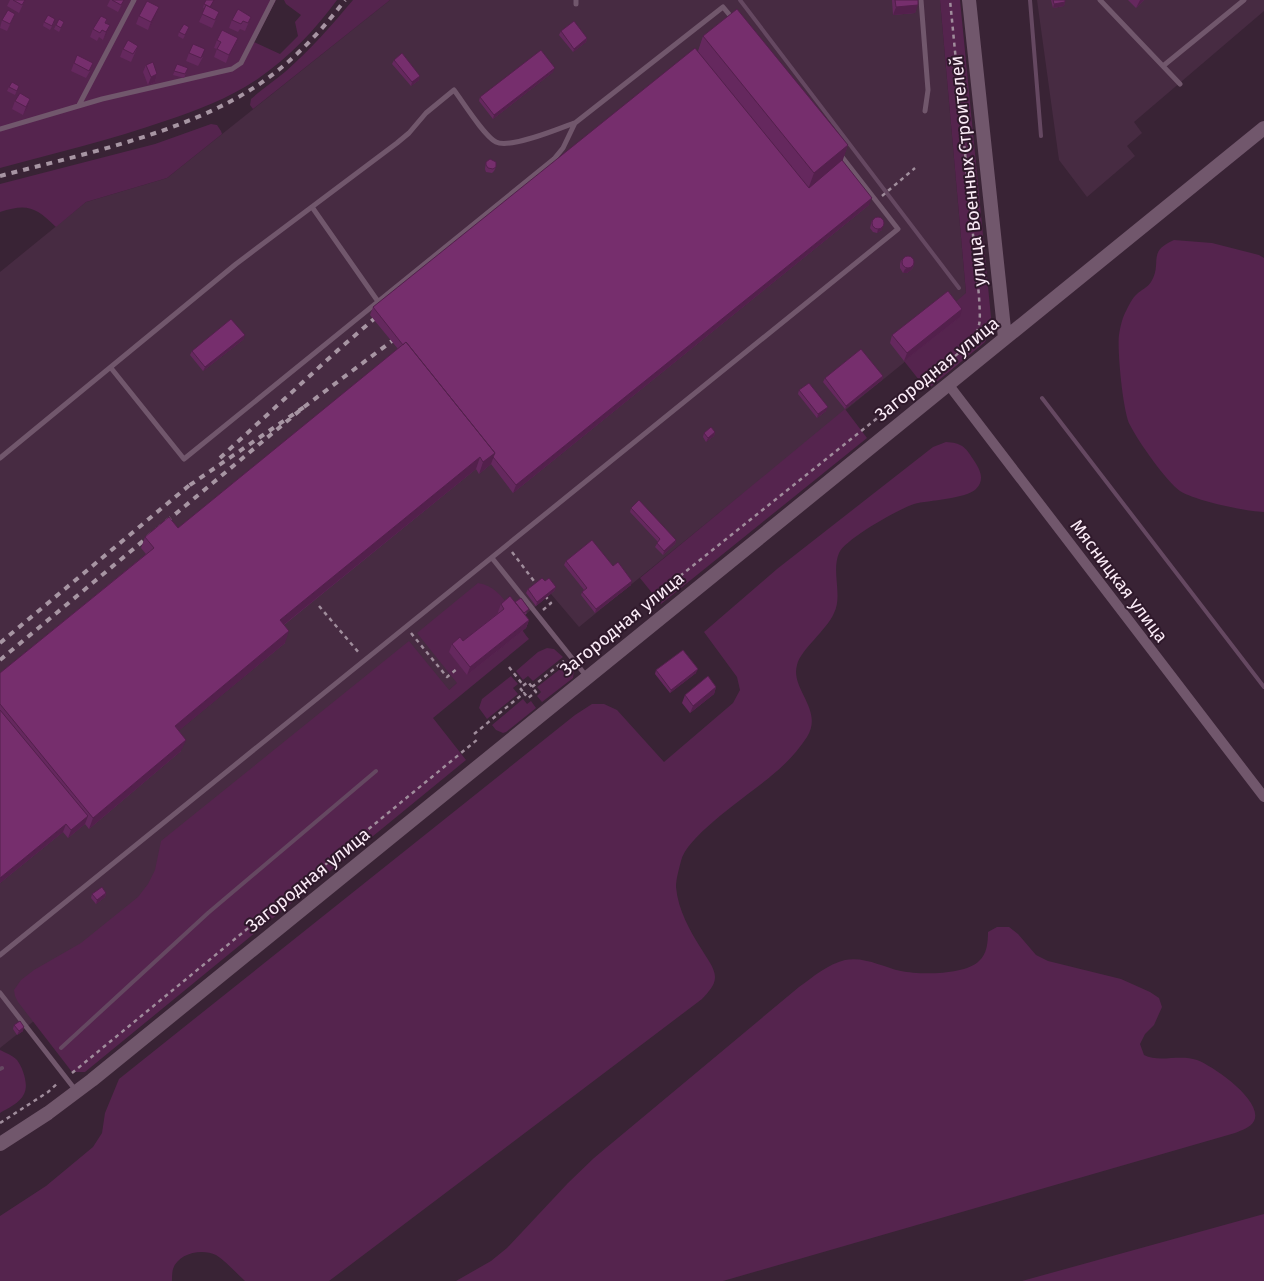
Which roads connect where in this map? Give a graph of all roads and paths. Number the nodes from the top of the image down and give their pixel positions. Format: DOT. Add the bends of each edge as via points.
graph roads {
  1 [pos="134,0"];
  2 [pos="273,0"];
  3 [pos="722,0"];
  4 [pos="921,0"];
  5 [pos="950,0"];
  6 [pos="969,0"];
  7 [pos="1100,0"];
  8 [pos="1244,0"];
  9 [pos="723,7"];
  10 [pos="735,22"];
  11 [pos="1163,66"];
  12 [pos="1180,84"];
  13 [pos="79,105"];
  14 [pos="925,111"];
  15 [pos="575,123"];
  16 [pos="1264,128"];
  17 [pos="0,129"];
  18 [pos="833,146"];
  19 [pos="915,168"];
  20 [pos="876,201"];
  21 [pos="312,207"];
  22 [pos="377,300"];
  23 [pos="1005,338"];
  24 [pos="110,368"];
  25 [pos="948,384"];
  26 [pos="0,458"];
  27 [pos="512,552"];
  28 [pos="492,558"];
  29 [pos="537,585"];
  30 [pos="655,596"];
  31 [pos="546,597"];
  32 [pos="319,606"];
  33 [pos="537,614"];
  34 [pos="406,627"];
  35 [pos="570,656"];
  36 [pos="365,660"];
  37 [pos="509,667"];
  38 [pos="458,668"];
  39 [pos="588,677"];
  40 [pos="523,685"];
  41 [pos="532,687"];
  42 [pos="524,693"];
  43 [pos="474,734"];
  44 [pos="478,739"];
  45 [pos="1264,797"];
  46 [pos="0,955"];
  47 [pos="0,993"];
  48 [pos="66,1078"];
  49 [pos="77,1092"];
  50 [pos="0,1123"];
  51 [pos="0,1144"];
  1 -- 13 [label="lane"];
  2 -- 13 [label="lane" via="237,67"];
  3 -- 9 [label="lane"];
  4 -- 14 [label="lane" via="928,85"];
  5 -- 30 [label="path" via="979,296 978,333 965,348"];
  6 -- 23 [label="street, улица Военных Строителей"];
  7 -- 11 [label="lane"];
  8 -- 11 [label="lane"];
  9 -- 10 [label="lane"];
  9 -- 15 [label="lane"];
  11 -- 12 [label="lane"];
  13 -- 17 [label="lane"];
  15 -- 21 [label="lane" via="509,144 497,143 488,136 454,90 426,113 398,143"];
  15 -- 22 [label="lane" via="554,159"];
  16 -- 23 [label="street, Загородная улица"];
  18 -- 20 [label="lane"];
  19 -- 20 [label="path"];
  20 -- 28 [label="lane" via="898,229"];
  21 -- 22 [label="lane"];
  21 -- 24 [label="lane" via="236,264"];
  22 -- 24 [label="lane" via="184,459"];
  23 -- 25 [label="street, Загородная улица"];
  24 -- 26 [label="lane"];
  25 -- 39 [label="street, Загородная улица"];
  25 -- 45 [label="street, Мясницкая улица"];
  27 -- 29 [label="path"];
  28 -- 33 [label="lane"];
  28 -- 34 [label="lane"];
  31 -- 33 [label="path" via="551,603"];
  32 -- 36 [label="path"];
  33 -- 35 [label="lane"];
  34 -- 36 [label="lane"];
  34 -- 38 [label="path" via="446,677"];
  35 -- 39 [label="lane"];
  35 -- 41 [label="path"];
  36 -- 46 [label="lane"];
  37 -- 40 [label="path"];
  39 -- 49 [label="street, Загородная улица"];
  40 -- 41 [label="path" via="528,682"];
  40 -- 42 [label="path" via="520,688"];
  41 -- 42 [label="path" via="536,692 528,698"];
  42 -- 43 [label="path"];
  44 -- 48 [label="path"];
  47 -- 48 [label="lane"];
  48 -- 49 [label="lane"];
  48 -- 50 [label="path"];
  49 -- 51 [label="street, Загородная улица"];
}
